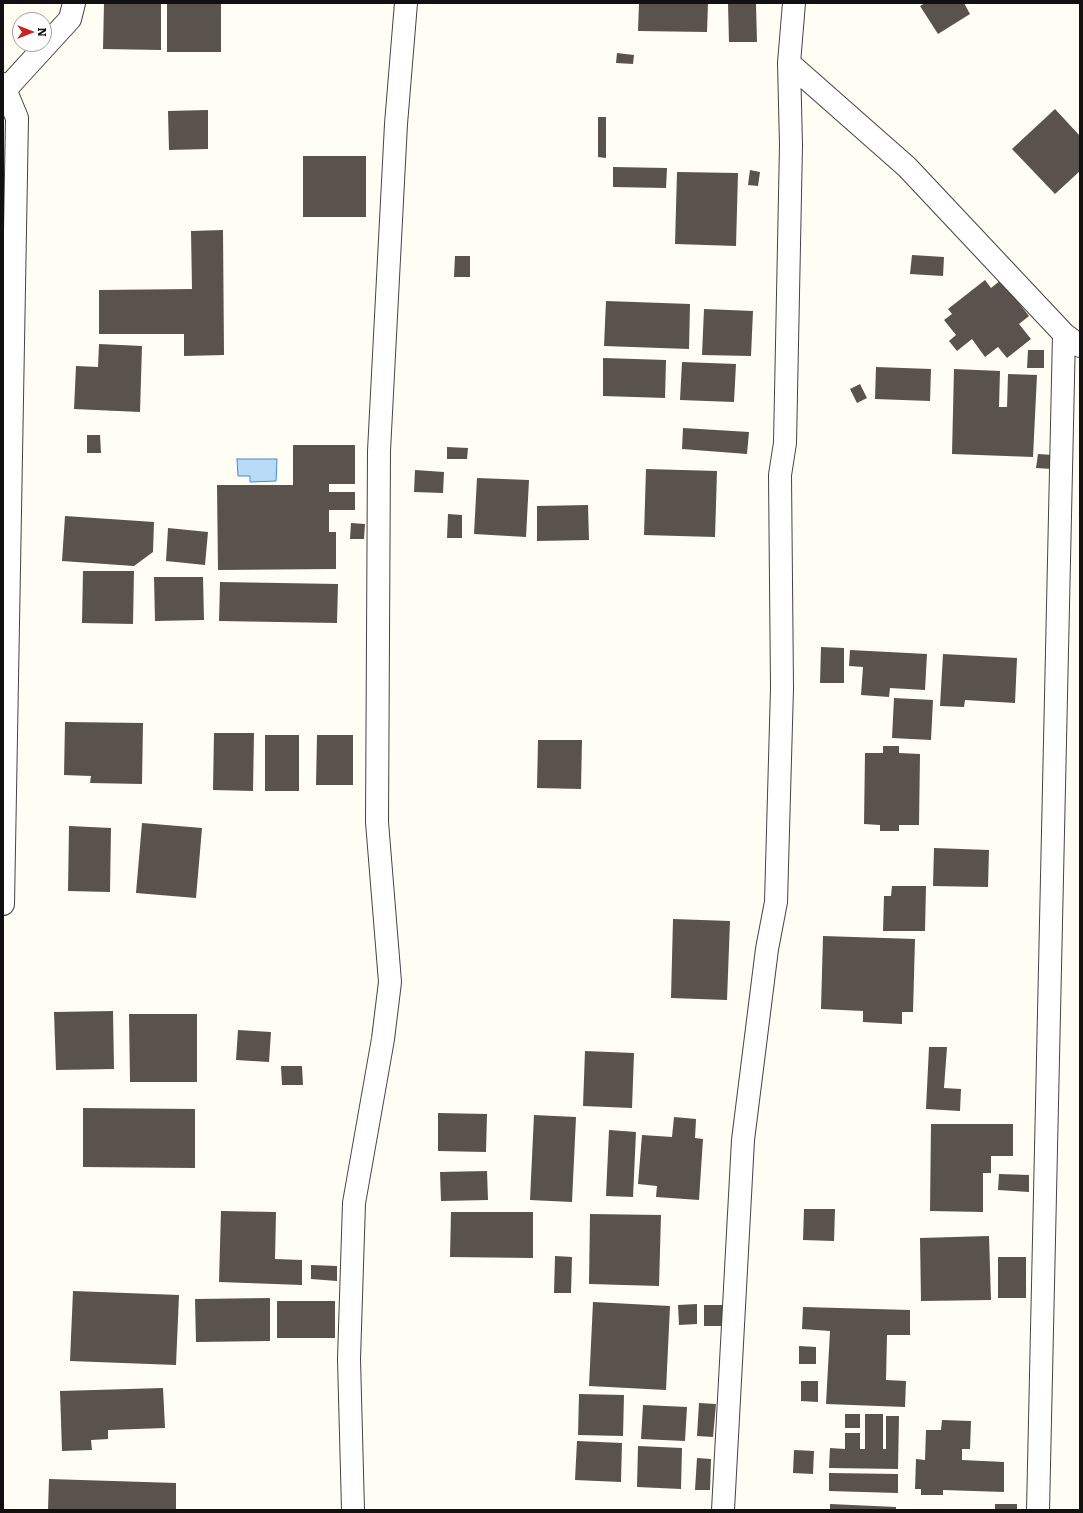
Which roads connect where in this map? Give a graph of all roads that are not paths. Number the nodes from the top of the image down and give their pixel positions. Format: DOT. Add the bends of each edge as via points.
graph roads {
  1 [pos="74,3"];
  2 [pos="406,3"];
  3 [pos="794,3"];
  4 [pos="789,63"];
  5 [pos="5,86"];
  6 [pos="1072,340"];
  7 [pos="3,904"];
  8 [pos="353,1510"];
  9 [pos="723,1510"];
  10 [pos="1038,1510"];
  1 -- 5 [label="street" via="70,20"];
  2 -- 8 [label="street" via="396,132 379,451 377,822 390,982 384,1039 354,1202 349,1359"];
  3 -- 4 [label="street"];
  4 -- 6 [label="street" via="907,167"];
  4 -- 9 [label="street" via="791,145 785,443 780,475 782,688 776,902 767,948 743,1140"];
  5 -- 7 [label="street" via="17,118"];
  6 -- 10 [label="street"];
}
